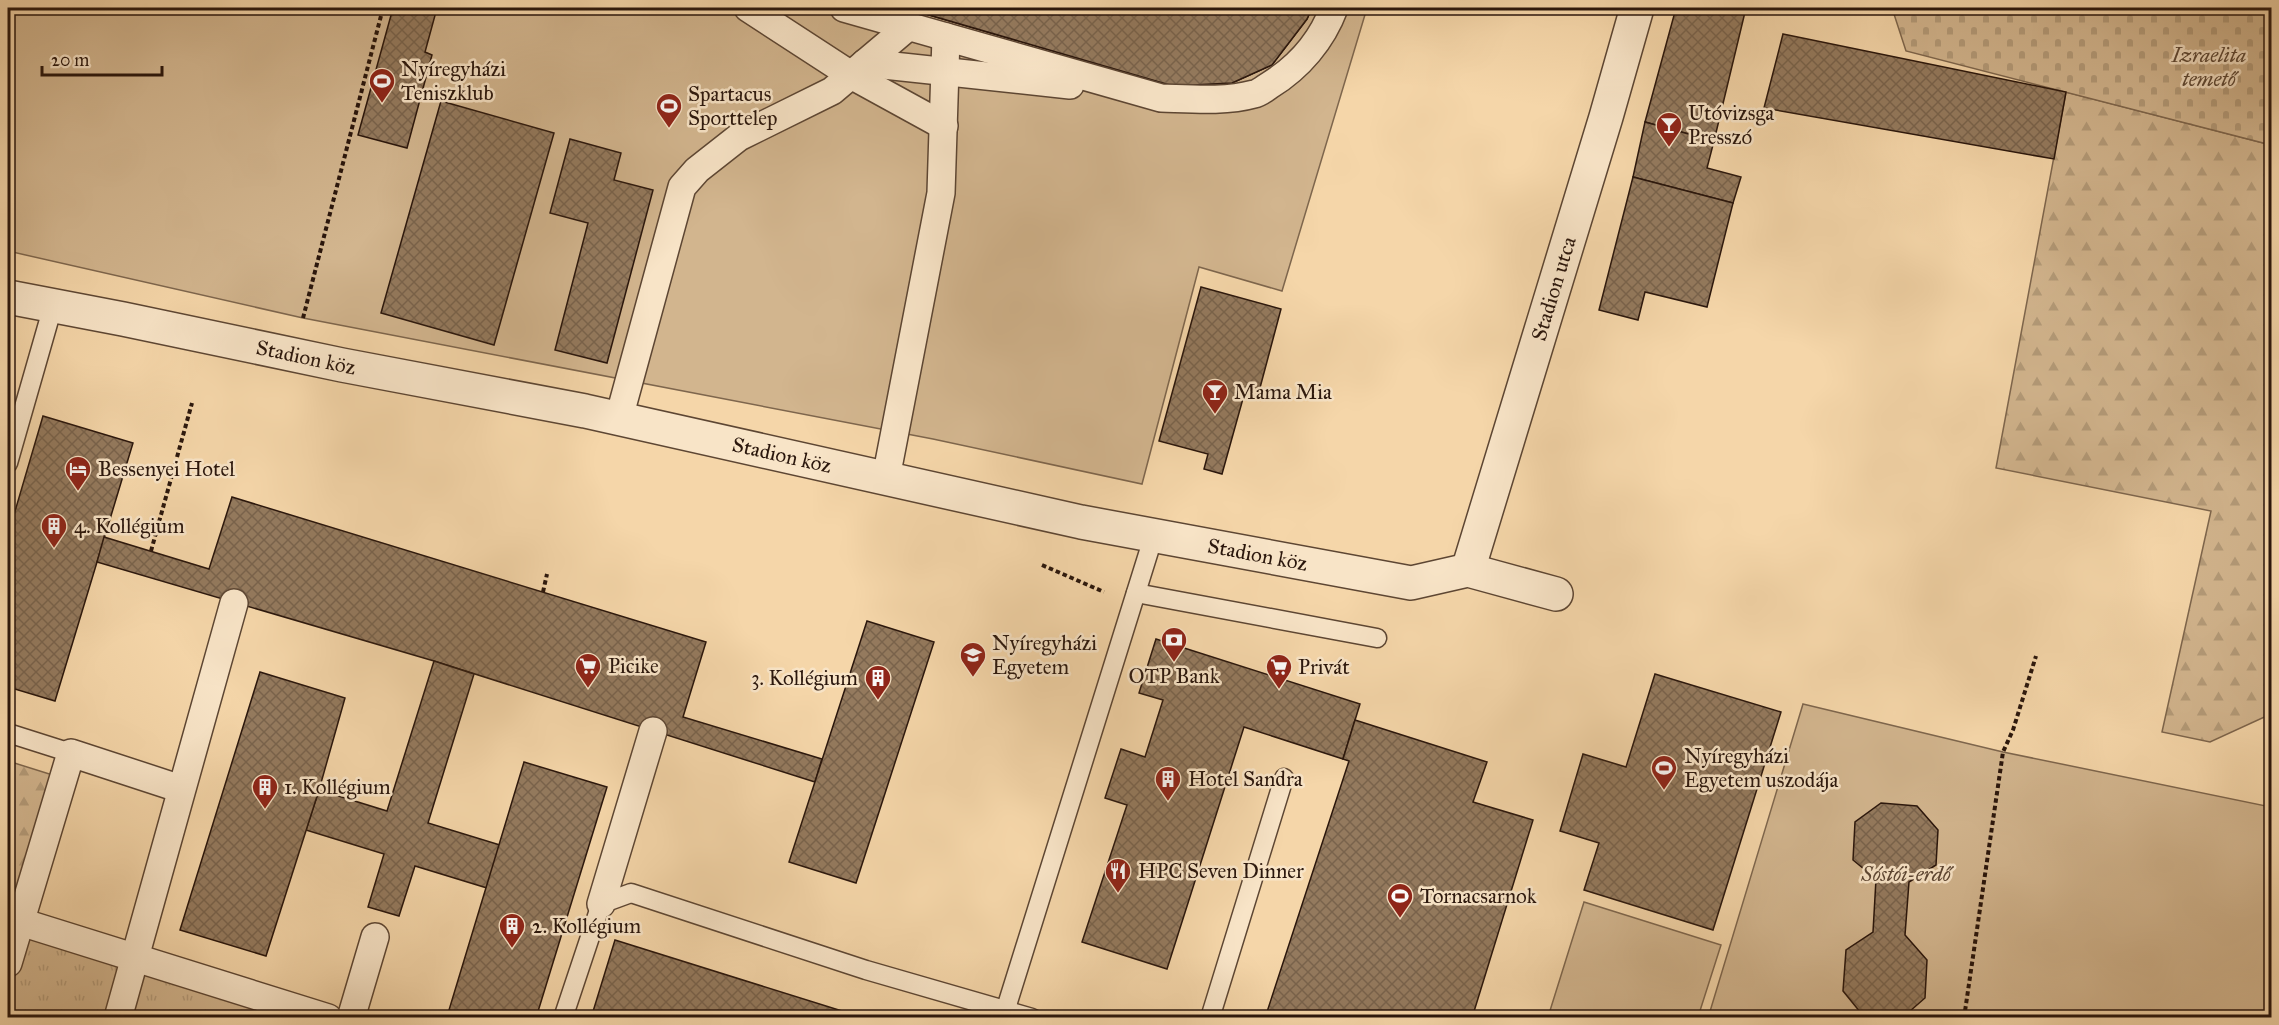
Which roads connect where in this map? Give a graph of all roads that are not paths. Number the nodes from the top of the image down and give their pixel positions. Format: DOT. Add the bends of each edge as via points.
graph roads {
  1 [pos="748,8"];
  2 [pos="844,8"];
  3 [pos="1334,8"];
  4 [pos="1637,8"];
  5 [pos="909,26"];
  6 [pos="946,37"];
  7 [pos="858,69"];
  8 [pos="1144,94"];
  9 [pos="944,126"];
  10 [pos="8,297"];
  11 [pos="53,306"];
  12 [pos="619,418"];
  13 [pos="8,463"];
  14 [pos="886,478"];
  15 [pos="1154,535"];
  16 [pos="1468,570"];
  17 [pos="1556,594"];
  18 [pos="1134,598"];
  19 [pos="234,603"];
  20 [pos="1377,638"];
  21 [pos="653,731"];
  22 [pos="8,734"];
  23 [pos="71,753"];
  24 [pos="1284,778"];
  25 [pos="181,789"];
  26 [pos="601,904"];
  27 [pos="14,920"];
  28 [pos="375,937"];
  29 [pos="133,958"];
  30 [pos="8,963"];
  31 [pos="1004,1014"];
  32 [pos="118,1017"];
  33 [pos="328,1017"];
  34 [pos="351,1017"];
  35 [pos="563,1017"];
  36 [pos="1032,1017"];
  37 [pos="1210,1017"];
  1 -- 7 [label="street"];
  2 -- 5 [label="street"];
  3 -- 8 [label="street" via="1330,20 1291,72 1256,94 1211,99"];
  4 -- 16 [label="street, Stadion utca"];
  5 -- 6 [label="street"];
  5 -- 7 [label="street"];
  6 -- 8 [label="street"];
  6 -- 9 [label="street"];
  7 -- 8 [label="street"];
  7 -- 9 [label="street"];
  7 -- 12 [label="street" via="832,91 739,136 682,187"];
  9 -- 14 [label="street" via="941,193"];
  10 -- 11 [label="street, Stadion köz"];
  11 -- 12 [label="street, Stadion köz"];
  11 -- 13 [label="lane"];
  12 -- 14 [label="street, Stadion köz"];
  14 -- 15 [label="street, Stadion köz"];
  15 -- 16 [label="street, Stadion köz" via="1411,583"];
  15 -- 18 [label="lane"];
  16 -- 17 [label="street, Stadion köz"];
  18 -- 20 [label="lane"];
  18 -- 31 [label="lane"];
  19 -- 25 [label="street"];
  21 -- 26 [label="street"];
  22 -- 23 [label="lane"];
  23 -- 25 [label="street"];
  23 -- 27 [label="street"];
  24 -- 37 [label="lane"];
  25 -- 29 [label="street"];
  26 -- 31 [label="lane" via="631,893"];
  26 -- 35 [label="lane"];
  27 -- 29 [label="street"];
  27 -- 30 [label="street"];
  28 -- 34 [label="street"];
  29 -- 32 [label="street"];
  29 -- 33 [label="street"];
  31 -- 36 [label="lane"];
}
